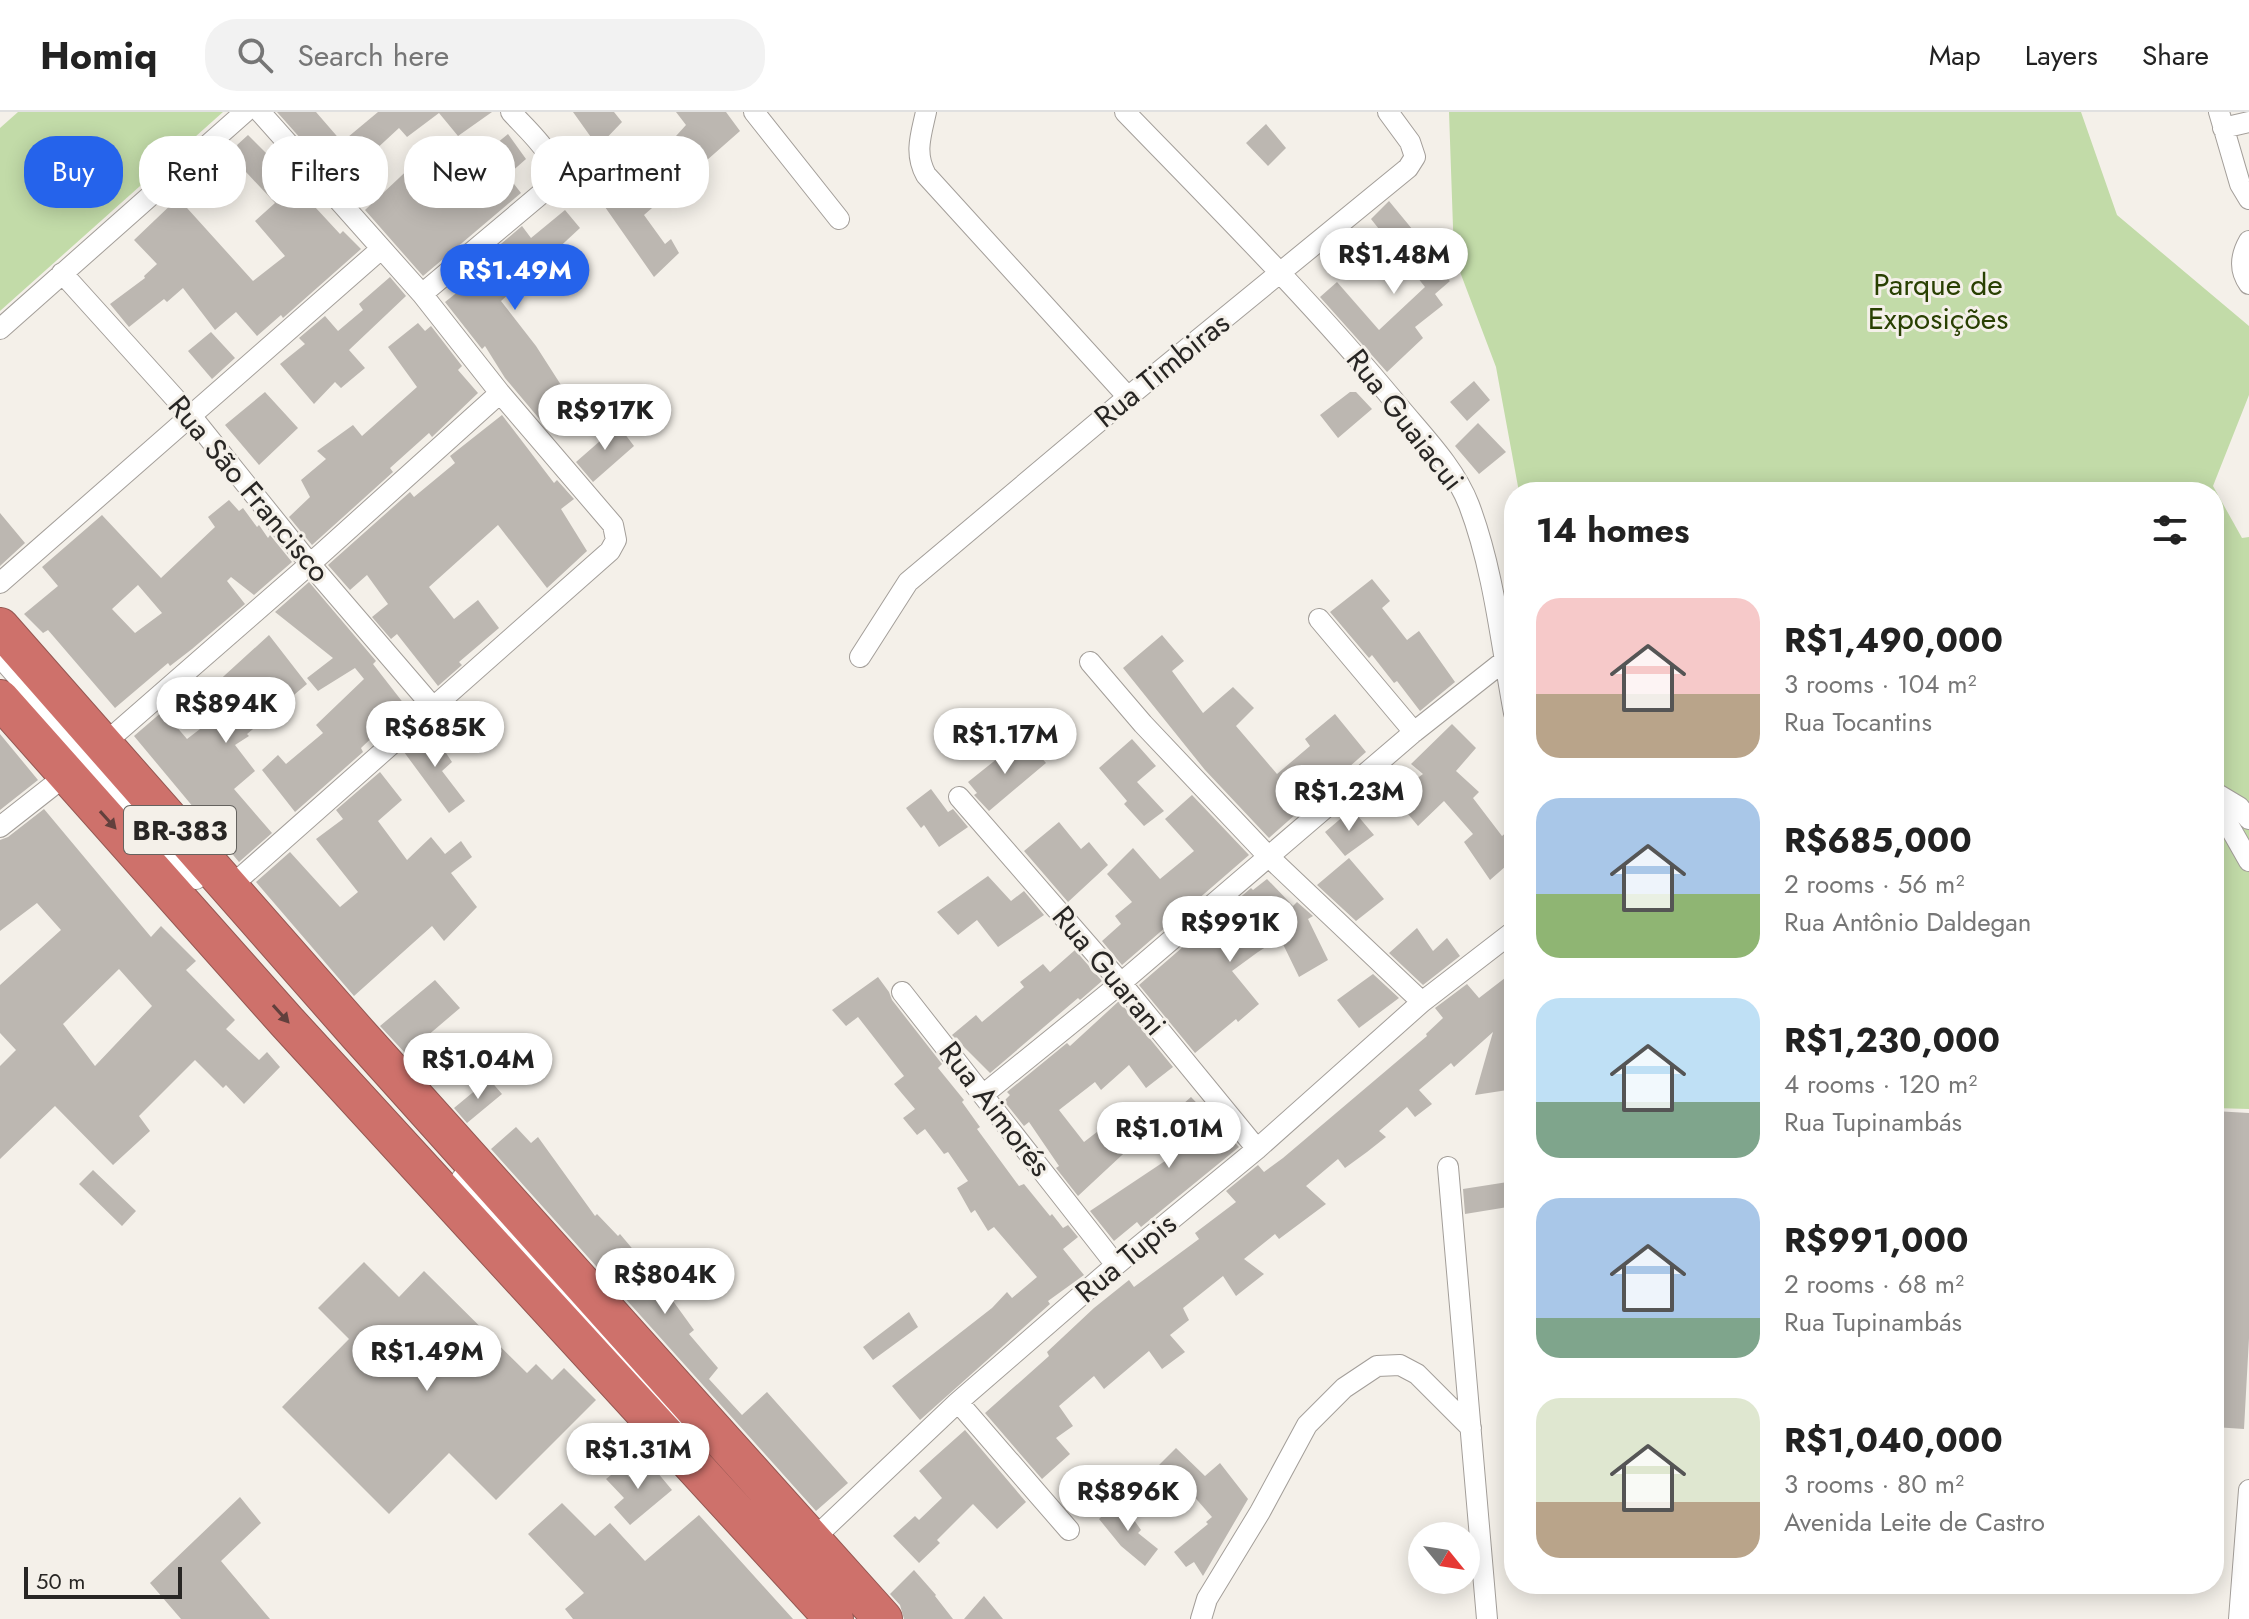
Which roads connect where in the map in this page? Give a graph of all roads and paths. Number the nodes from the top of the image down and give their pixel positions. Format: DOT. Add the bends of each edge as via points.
graph roads {
  1 [pos="245,112"];
  2 [pos="260,112"];
  3 [pos="511,112"];
  4 [pos="754,112"];
  5 [pos="926,112"];
  6 [pos="1125,112"];
  7 [pos="1388,112"];
  8 [pos="2221,120"];
  9 [pos="2249,122"];
  10 [pos="2249,199"];
  11 [pos="839,219"];
  12 [pos="2249,241"];
  13 [pos="381,249"];
  14 [pos="62,273"];
  15 [pos="1280,273"];
  16 [pos="2249,284"];
  17 [pos="422,294"];
  18 [pos="0,329"];
  19 [pos="500,393"];
  20 [pos="1128,397"];
  21 [pos="192,417"];
  22 [pos="310,564"];
  23 [pos="0,583"];
  24 [pos="1319,619"];
  25 [pos="0,627"];
  26 [pos="0,657"];
  27 [pos="860,657"];
  28 [pos="1504,661"];
  29 [pos="1090,662"];
  30 [pos="0,699"];
  31 [pos="433,707"];
  32 [pos="1414,732"];
  33 [pos="87,759"];
  34 [pos="959,797"];
  35 [pos="2224,798"];
  36 [pos="2224,819"];
  37 [pos="2249,819"];
  38 [pos="0,827"];
  39 [pos="1269,857"];
  40 [pos="2249,861"];
  41 [pos="230,887"];
  42 [pos="1504,939"];
  43 [pos="1121,983"];
  44 [pos="902,992"];
  45 [pos="1422,1002"];
  46 [pos="984,1094"];
  47 [pos="1257,1149"];
  48 [pos="1448,1167"];
  49 [pos="1116,1265"];
  50 [pos="958,1402"];
  51 [pos="1471,1428"];
  52 [pos="2249,1490"];
  53 [pos="1069,1530"];
  54 [pos="800,1556"];
  55 [pos="834,1619"];
  56 [pos="855,1619"];
  57 [pos="883,1619"];
  58 [pos="1201,1619"];
  59 [pos="1487,1619"];
  60 [pos="2239,1619"];
  1 -- 14 [label="street"];
  2 -- 13 [label="street"];
  3 -- 17 [label="street" via="554,162 554,183"];
  4 -- 11 [label="street"];
  5 -- 20 [label="street" via="917,150 926,175"];
  6 -- 15 [label="street, Rua Guaiacui"];
  7 -- 15 [label="street, Rua Timbiras" via="1410,142 1415,157 1408,168"];
  8 -- 9 [label="street"];
  8 -- 10 [label="street"];
  12 -- 16 [label="street" via="2242,266"];
  13 -- 17 [label="street"];
  13 -- 21 [label="street"];
  14 -- 18 [label="street"];
  14 -- 21 [label="street, Rua São Francisco"];
  15 -- 20 [label="street, Rua Timbiras"];
  15 -- 28 [label="street, Rua Guaiacui" via="1447,465 1469,503"];
  17 -- 19 [label="street"];
  19 -- 22 [label="street"];
  19 -- 31 [label="street" via="613,525 616,540 610,551"];
  20 -- 27 [label="street, Rua Timbiras" via="908,582"];
  21 -- 22 [label="street, Rua São Francisco"];
  21 -- 23 [label="street"];
  22 -- 31 [label="street, Rua São Francisco"];
  22 -- 33 [label="street"];
  24 -- 32 [label="street"];
  25 -- 33 [label="highway, BR-383"];
  26 -- 33 [label="street"];
  28 -- 32 [label="street"];
  29 -- 39 [label="street"];
  30 -- 33 [label="highway, BR-383"];
  31 -- 41 [label="street"];
  32 -- 39 [label="street"];
  33 -- 38 [label="street"];
  33 -- 41 [label="highway, BR-383"];
  33 -- 54 [label="highway, BR-383" via="297,1032"];
  34 -- 43 [label="street, Rua Guarani"];
  35 -- 37 [label="street"];
  36 -- 40 [label="street"];
  39 -- 43 [label="street"];
  39 -- 45 [label="street"];
  41 -- 54 [label="highway, BR-383"];
  42 -- 45 [label="street, Rua Tupis"];
  43 -- 46 [label="street"];
  43 -- 47 [label="street, Rua Guarani"];
  44 -- 46 [label="street, Rua Aimorés"];
  45 -- 47 [label="street, Rua Tupis"];
  46 -- 49 [label="street, Rua Aimorés"];
  47 -- 49 [label="street, Rua Tupis"];
  48 -- 51 [label="street"];
  49 -- 50 [label="street, Rua Tupis"];
  50 -- 53 [label="street"];
  50 -- 54 [label="street, Rua Tupis"];
  51 -- 58 [label="street" via="1417,1374 1400,1365 1377,1366 1344,1388 1307,1425 1207,1599"];
  51 -- 59 [label="street"];
  52 -- 60 [label="street"];
  54 -- 55 [label="highway, BR-383"];
  54 -- 56 [label="street"];
  54 -- 57 [label="highway, BR-383"];
}
